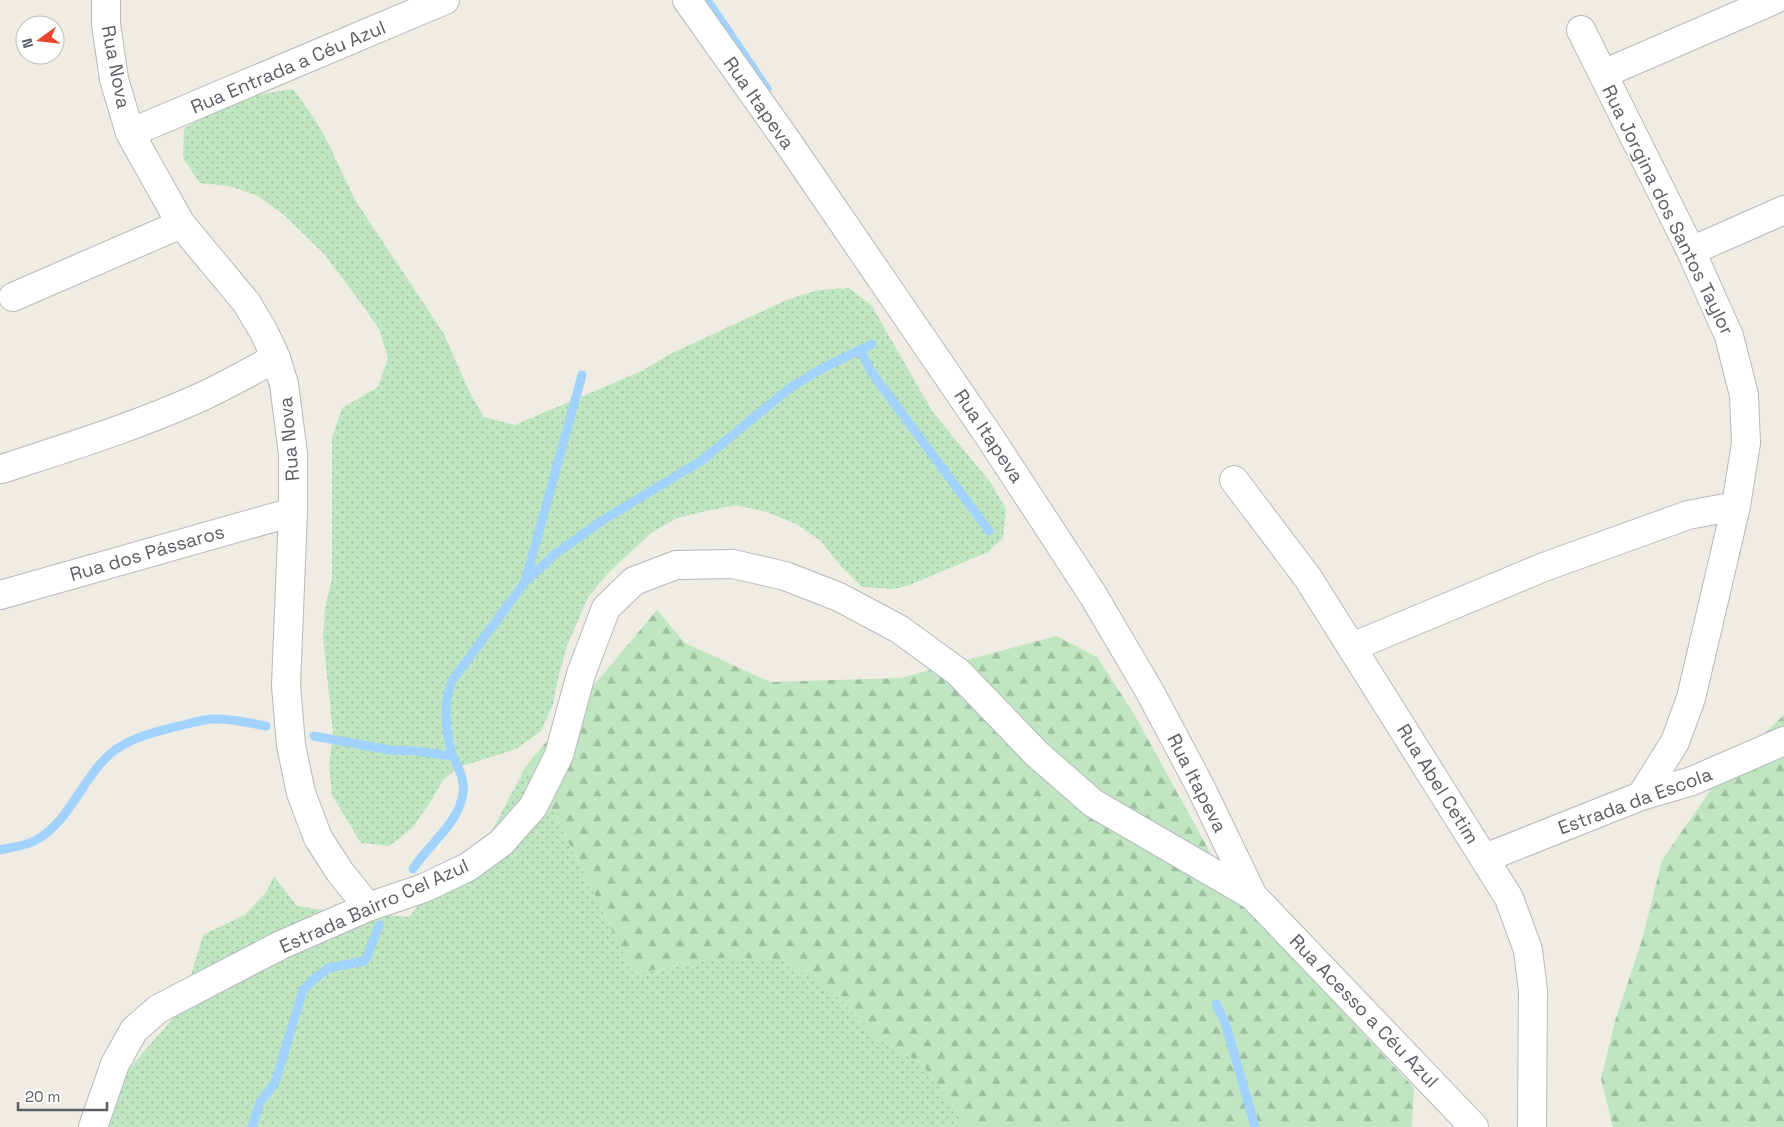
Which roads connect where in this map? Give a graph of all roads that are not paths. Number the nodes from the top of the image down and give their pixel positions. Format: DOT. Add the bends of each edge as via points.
graph roads {
  1 [pos="106,0"];
  2 [pos="445,0"];
  3 [pos="687,0"];
  4 [pos="1774,0"];
  5 [pos="1581,30"];
  6 [pos="1603,74"];
  7 [pos="130,133"];
  8 [pos="1784,210"];
  9 [pos="181,224"];
  10 [pos="1690,251"];
  11 [pos="13,297"];
  12 [pos="276,358"];
  13 [pos="2,469"];
  14 [pos="1234,480"];
  15 [pos="1736,506"];
  16 [pos="293,512"];
  17 [pos="0,595"];
  18 [pos="1352,647"];
  19 [pos="1784,741"];
  20 [pos="1641,796"];
  21 [pos="1485,858"];
  22 [pos="1253,896"];
  23 [pos="368,907"];
  24 [pos="93,1127"];
  25 [pos="1474,1127"];
  26 [pos="1532,1127"];
  1 -- 7 [label="street, Rua Nova" via="114,79"];
  2 -- 7 [label="street, Rua Entrada a Céu Azul"];
  3 -- 22 [label="street, Rua Itapeva" via="989,436 1094,595 1177,743"];
  4 -- 6 [label="street"];
  5 -- 6 [label="street, Rua Jorgina dos Santos Taylor"];
  6 -- 10 [label="street, Rua Jorgina dos Santos Taylor"];
  7 -- 9 [label="street, Rua Nova"];
  8 -- 10 [label="street"];
  9 -- 11 [label="street"];
  9 -- 12 [label="street, Rua Nova" via="246,302"];
  10 -- 15 [label="street, Rua Jorgina dos Santos Taylor" via="1730,336 1744,395 1746,443"];
  12 -- 13 [label="street" via="156,416"];
  12 -- 16 [label="street, Rua Nova" via="284,384 293,454"];
  14 -- 18 [label="street, Rua Abel Cetim" via="1308,578"];
  15 -- 18 [label="street" via="1688,515 1552,564"];
  15 -- 20 [label="street, Rua Jorgina dos Santos Taylor" via="1691,698 1675,742"];
  16 -- 17 [label="street, Rua dos Pássaros"];
  16 -- 23 [label="street, Rua Nova" via="286,685 291,745 301,793 318,838"];
  18 -- 21 [label="street, Rua Abel Cetim"];
  19 -- 20 [label="street, Estrada da Escola" via="1692,781"];
  20 -- 21 [label="street, Estrada da Escola"];
  21 -- 26 [label="street, Rua Abel Cetim" via="1509,898 1528,950 1533,991"];
  22 -- 23 [label="street, Estrada Bairro Cel Azul" via="1093,803 1037,754 958,672 899,629 839,597 785,576 733,564 676,565 634,581 606,608 582,674 559,755 533,807 501,843 468,867 424,888"];
  22 -- 25 [label="street, Rua Acesso a Céu Azul"];
  23 -- 24 [label="street, Estrada Bairro Cel Azul" via="281,946 158,1010 134,1030 115,1064"];
}
